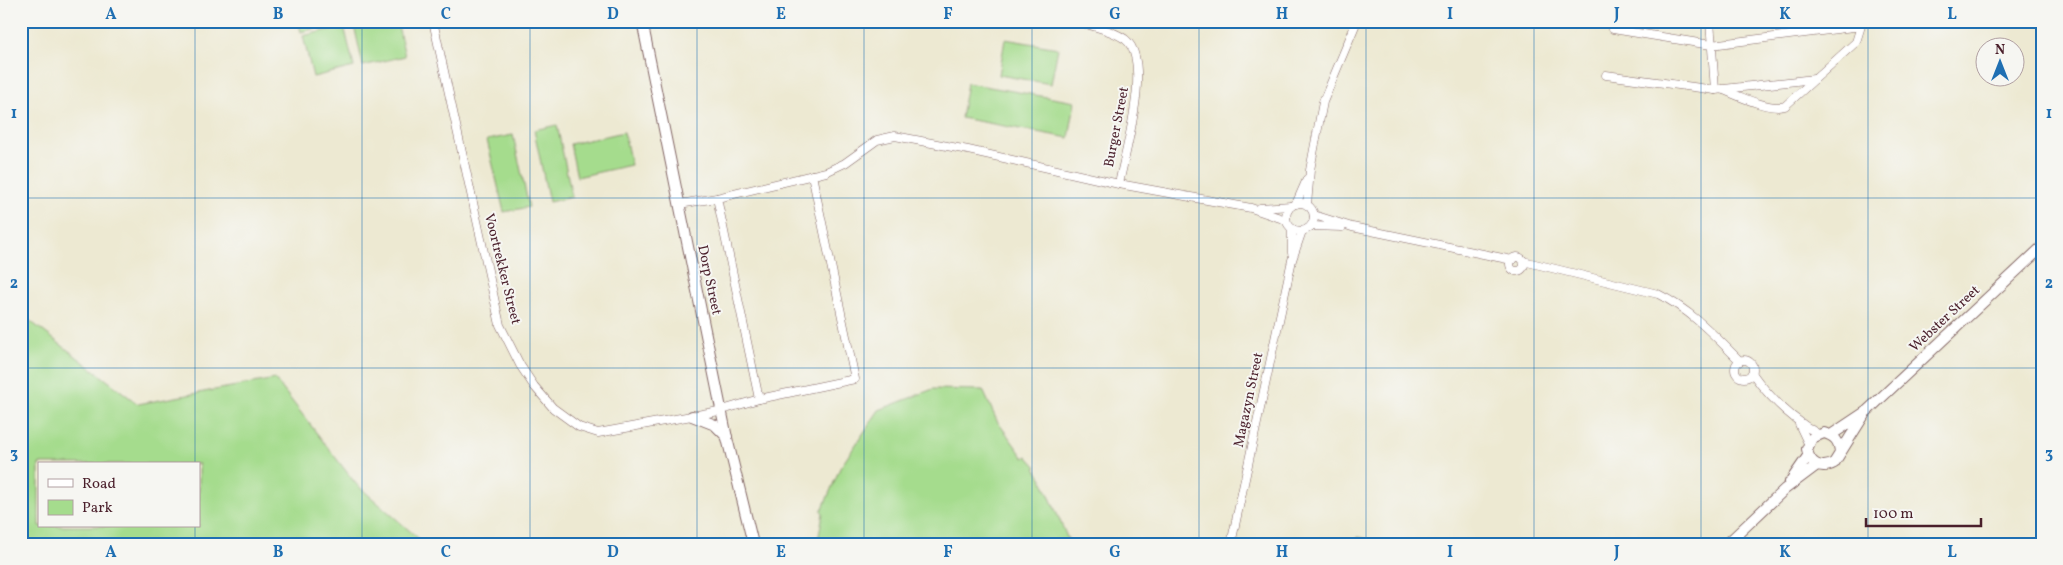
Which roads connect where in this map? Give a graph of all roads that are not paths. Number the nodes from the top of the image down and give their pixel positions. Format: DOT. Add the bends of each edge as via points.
graph roads {
  1 [pos="433,21"];
  2 [pos="642,21"];
  3 [pos="1078,21"];
  4 [pos="1357,21"];
  5 [pos="1710,21"];
  6 [pos="1861,24"];
  7 [pos="1613,29"];
  8 [pos="1711,45"];
  9 [pos="1606,75"];
  10 [pos="1814,79"];
  11 [pos="1718,90"];
  12 [pos="1310,170"];
  13 [pos="812,175"];
  14 [pos="1118,184"];
  15 [pos="717,198"];
  16 [pos="679,204"];
  17 [pos="1294,205"];
  18 [pos="1307,205"];
  19 [pos="1251,208"];
  20 [pos="1314,215"];
  21 [pos="1286,220"];
  22 [pos="1311,226"];
  23 [pos="1352,227"];
  24 [pos="1292,229"];
  25 [pos="1302,231"];
  26 [pos="2042,246"];
  27 [pos="1292,260"];
  28 [pos="1738,363"];
  29 [pos="1750,375"];
  30 [pos="760,399"];
  31 [pos="722,410"];
  32 [pos="1867,411"];
  33 [pos="692,416"];
  34 [pos="1799,424"];
  35 [pos="1818,434"];
  36 [pos="1831,435"];
  37 [pos="727,438"];
  38 [pos="1808,443"];
  39 [pos="1840,452"];
  40 [pos="1808,456"];
  41 [pos="1817,465"];
  42 [pos="1785,489"];
  43 [pos="753,544"];
  44 [pos="1231,544"];
  45 [pos="1727,544"];
  1 -- 33 [label="street, Voortrekker Street" via="494,302 500,325 520,365 553,408 590,431 610,432"];
  2 -- 16 [label="street, Dorp Street"];
  3 -- 14 [label="street, Burger Street" via="1119,36 1135,51 1138,87"];
  4 -- 12 [label="street" via="1323,102"];
  5 -- 8 [label="street"];
  6 -- 8 [label="street"];
  6 -- 10 [label="street" via="1856,42"];
  7 -- 8 [label="street"];
  8 -- 11 [label="street"];
  9 -- 11 [label="street"];
  10 -- 11 [label="street"];
  10 -- 11 [label="street" via="1789,103 1777,107"];
  12 -- 17 [label="street"];
  12 -- 18 [label="street"];
  13 -- 14 [label="street" via="835,169 877,140 895,136"];
  13 -- 15 [label="street"];
  13 -- 30 [label="street, Voortrekker Street" via="855,379"];
  14 -- 19 [label="street"];
  15 -- 16 [label="street"];
  15 -- 30 [label="street"];
  16 -- 31 [label="street, Dorp Street"];
  17 -- 18 [label="street"];
  17 -- 19 [label="street"];
  17 -- 21 [label="street" via="1286,214"];
  18 -- 20 [label="street"];
  19 -- 21 [label="street"];
  20 -- 22 [label="street"];
  20 -- 23 [label="street"];
  21 -- 24 [label="street"];
  22 -- 23 [label="street"];
  22 -- 25 [label="street"];
  23 -- 28 [label="street" via="1511,263 1518,258 1522,265 1596,278 1658,294 1697,319"];
  24 -- 25 [label="street"];
  24 -- 27 [label="street, Magazyn Street"];
  25 -- 27 [label="street, Magazyn Street"];
  26 -- 32 [label="street, Webster Street"];
  27 -- 44 [label="street, Magazyn Street"];
  28 -- 29 [label="street" via="1750,363"];
  28 -- 29 [label="street" via="1737,376"];
  29 -- 34 [label="street"];
  30 -- 31 [label="street, Voortrekker Street"];
  31 -- 33 [label="street, Voortrekker Street"];
  31 -- 37 [label="street, Dorp Street"];
  32 -- 36 [label="street, Webster Street"];
  32 -- 39 [label="street, Webster Street"];
  33 -- 37 [label="street" via="715,425"];
  34 -- 35 [label="street"];
  34 -- 38 [label="street"];
  35 -- 36 [label="street"];
  35 -- 38 [label="street"];
  36 -- 39 [label="street" via="1840,445"];
  37 -- 43 [label="street, Dorp Street"];
  38 -- 40 [label="street"];
  39 -- 41 [label="street" via="1834,463"];
  40 -- 41 [label="street"];
  40 -- 42 [label="street"];
  41 -- 42 [label="street"];
  42 -- 45 [label="street"];
}
